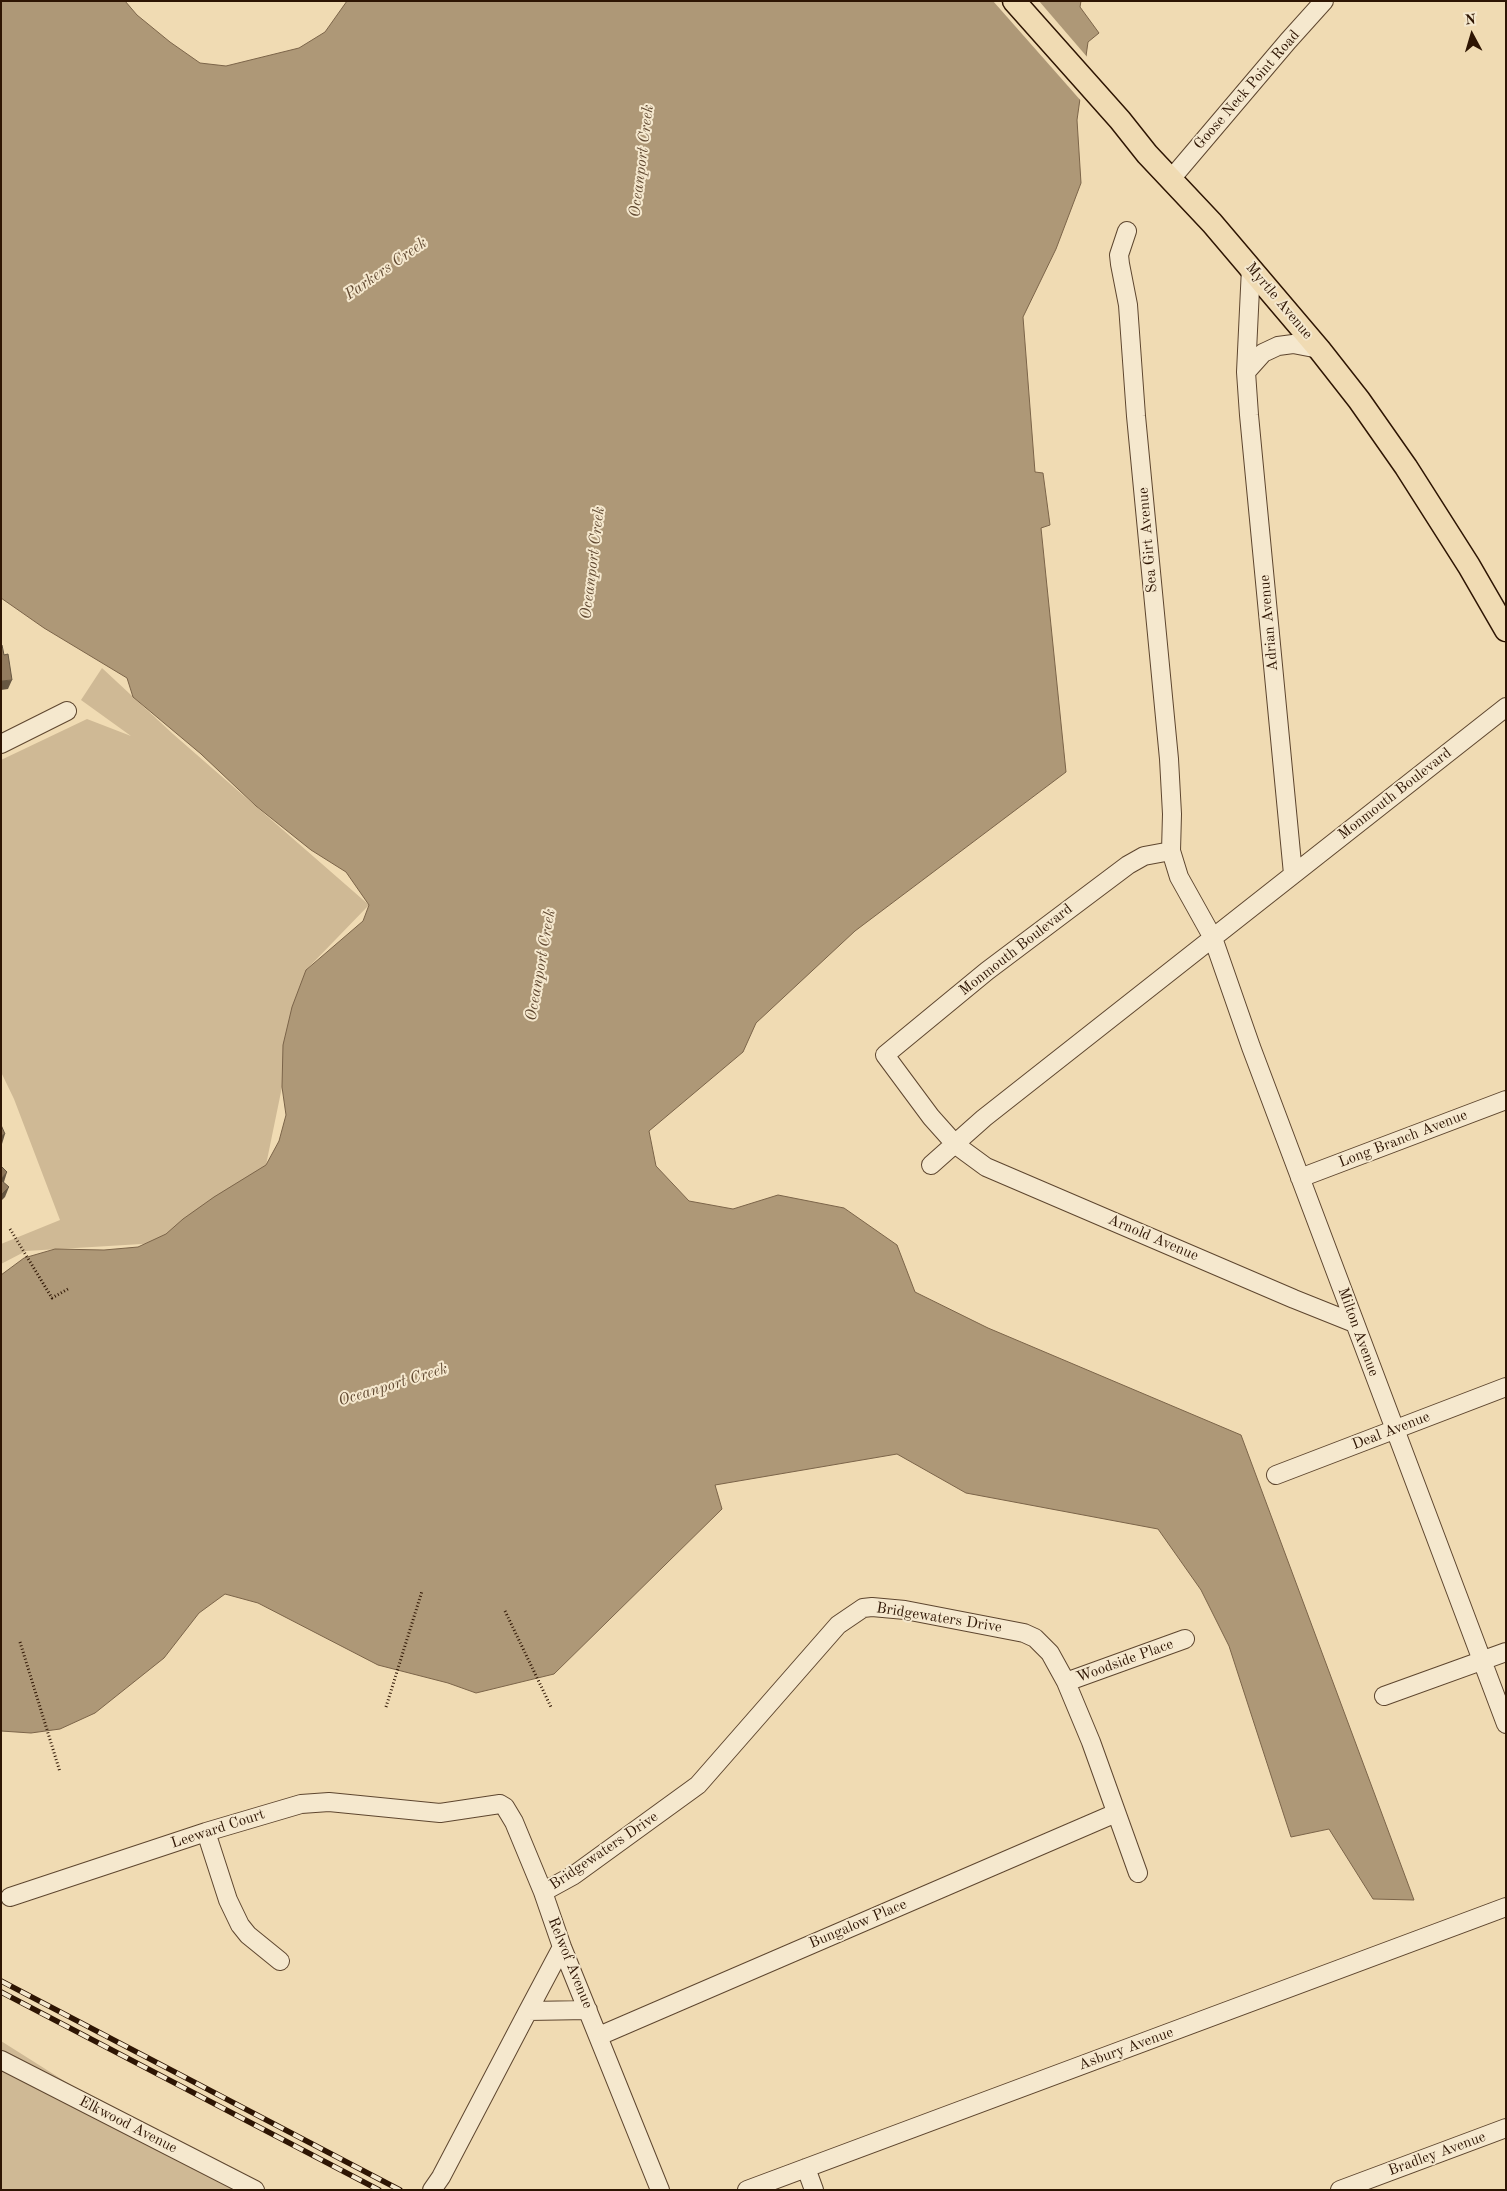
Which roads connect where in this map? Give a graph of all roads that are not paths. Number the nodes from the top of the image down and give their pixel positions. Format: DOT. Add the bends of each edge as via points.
graph roads {
  1 [pos="1014,1"];
  2 [pos="1324,1"];
  3 [pos="1171,179"];
  4 [pos="1127,231"];
  5 [pos="1251,268"];
  6 [pos="1319,349"];
  7 [pos="1246,372"];
  8 [pos="1502,620"];
  9 [pos="1506,707"];
  10 [pos="67,711"];
  11 [pos="1,744"];
  12 [pos="1171,851"];
  13 [pos="1293,874"];
  14 [pos="1213,938"];
  15 [pos="1506,1100"];
  16 [pos="956,1145"];
  17 [pos="931,1165"];
  18 [pos="1300,1178"];
  19 [pos="1354,1323"];
  20 [pos="1506,1387"];
  21 [pos="1394,1429"];
  22 [pos="1276,1475"];
  23 [pos="1185,1640"];
  24 [pos="1506,1652"];
  25 [pos="1482,1661"];
  26 [pos="1066,1682"];
  27 [pos="1384,1696"];
  28 [pos="1506,1724"];
  29 [pos="432,1812"];
  30 [pos="1116,1813"];
  31 [pos="206,1832"];
  32 [pos="1138,1874"];
  33 [pos="543,1892"];
  34 [pos="10,1897"];
  35 [pos="1506,1907"];
  36 [pos="562,1947"];
  37 [pos="280,1961"];
  38 [pos="588,2010"];
  39 [pos="528,2011"];
  40 [pos="599,2036"];
  41 [pos="1,2060"];
  42 [pos="1506,2128"];
  43 [pos="806,2168"];
  44 [pos="255,2190"];
  45 [pos="432,2190"];
  46 [pos="660,2190"];
  47 [pos="747,2190"];
  48 [pos="814,2190"];
  49 [pos="1340,2190"];
  1 -- 3 [label="main road, Myrtle Avenue"];
  2 -- 3 [label="street, Goose Neck Point Road"];
  3 -- 5 [label="main road, Myrtle Avenue"];
  4 -- 12 [label="street, Sea Girt Avenue" via="1119,256 1128,306 1168,759"];
  5 -- 6 [label="main road, Myrtle Avenue"];
  5 -- 7 [label="street, Adrian Avenue"];
  6 -- 7 [label="street" via="1293,344 1278,346 1263,353"];
  6 -- 8 [label="main road, Myrtle Avenue" via="1406,467"];
  7 -- 13 [label="street, Adrian Avenue"];
  9 -- 13 [label="street, Monmouth Boulevard"];
  10 -- 11 [label="street"];
  12 -- 14 [label="street" via="1179,877"];
  12 -- 16 [label="street, Monmouth Boulevard" via="1144,856 1128,865 987,971 885,1055"];
  13 -- 14 [label="street, Monmouth Boulevard"];
  14 -- 16 [label="street, Monmouth Boulevard" via="984,1118"];
  14 -- 18 [label="street, Milton Avenue"];
  15 -- 18 [label="street, Long Branch Avenue"];
  16 -- 17 [label="street, Monmouth Boulevard"];
  16 -- 19 [label="street, Arnold Avenue" via="986,1166"];
  18 -- 19 [label="street, Milton Avenue"];
  19 -- 21 [label="street, Milton Avenue"];
  20 -- 21 [label="street, Deal Avenue"];
  21 -- 22 [label="street, Deal Avenue"];
  21 -- 25 [label="street, Milton Avenue"];
  23 -- 26 [label="street, Woodside Place"];
  24 -- 25 [label="street"];
  25 -- 27 [label="street"];
  25 -- 28 [label="street, Milton Avenue"];
  26 -- 30 [label="street, Bridgewaters Drive" via="1092,1742"];
  26 -- 33 [label="street, Bridgewaters Drive" via="1050,1653 1035,1638 1024,1633 905,1610 863,1608 838,1625 698,1784 574,1874"];
  29 -- 31 [label="street, Leeward Court" via="329,1802 301,1804"];
  29 -- 33 [label="street, Relwof Avenue" via="500,1804 505,1807"];
  30 -- 32 [label="street, Bridgewaters Drive"];
  30 -- 40 [label="street, Bungalow Place"];
  31 -- 34 [label="street, Leeward Court"];
  31 -- 37 [label="street" via="228,1900 240,1925 248,1936"];
  33 -- 36 [label="street, Relwof Avenue"];
  35 -- 43 [label="street, Asbury Avenue"];
  36 -- 38 [label="street, Relwof Avenue"];
  36 -- 39 [label="street"];
  38 -- 39 [label="street"];
  38 -- 40 [label="street, Relwof Avenue"];
  39 -- 45 [label="street"];
  40 -- 46 [label="street, Relwof Avenue"];
  41 -- 44 [label="street, Elkwood Avenue"];
  42 -- 49 [label="street, Bradley Avenue"];
  43 -- 47 [label="street, Asbury Avenue"];
  43 -- 48 [label="street"];
}
